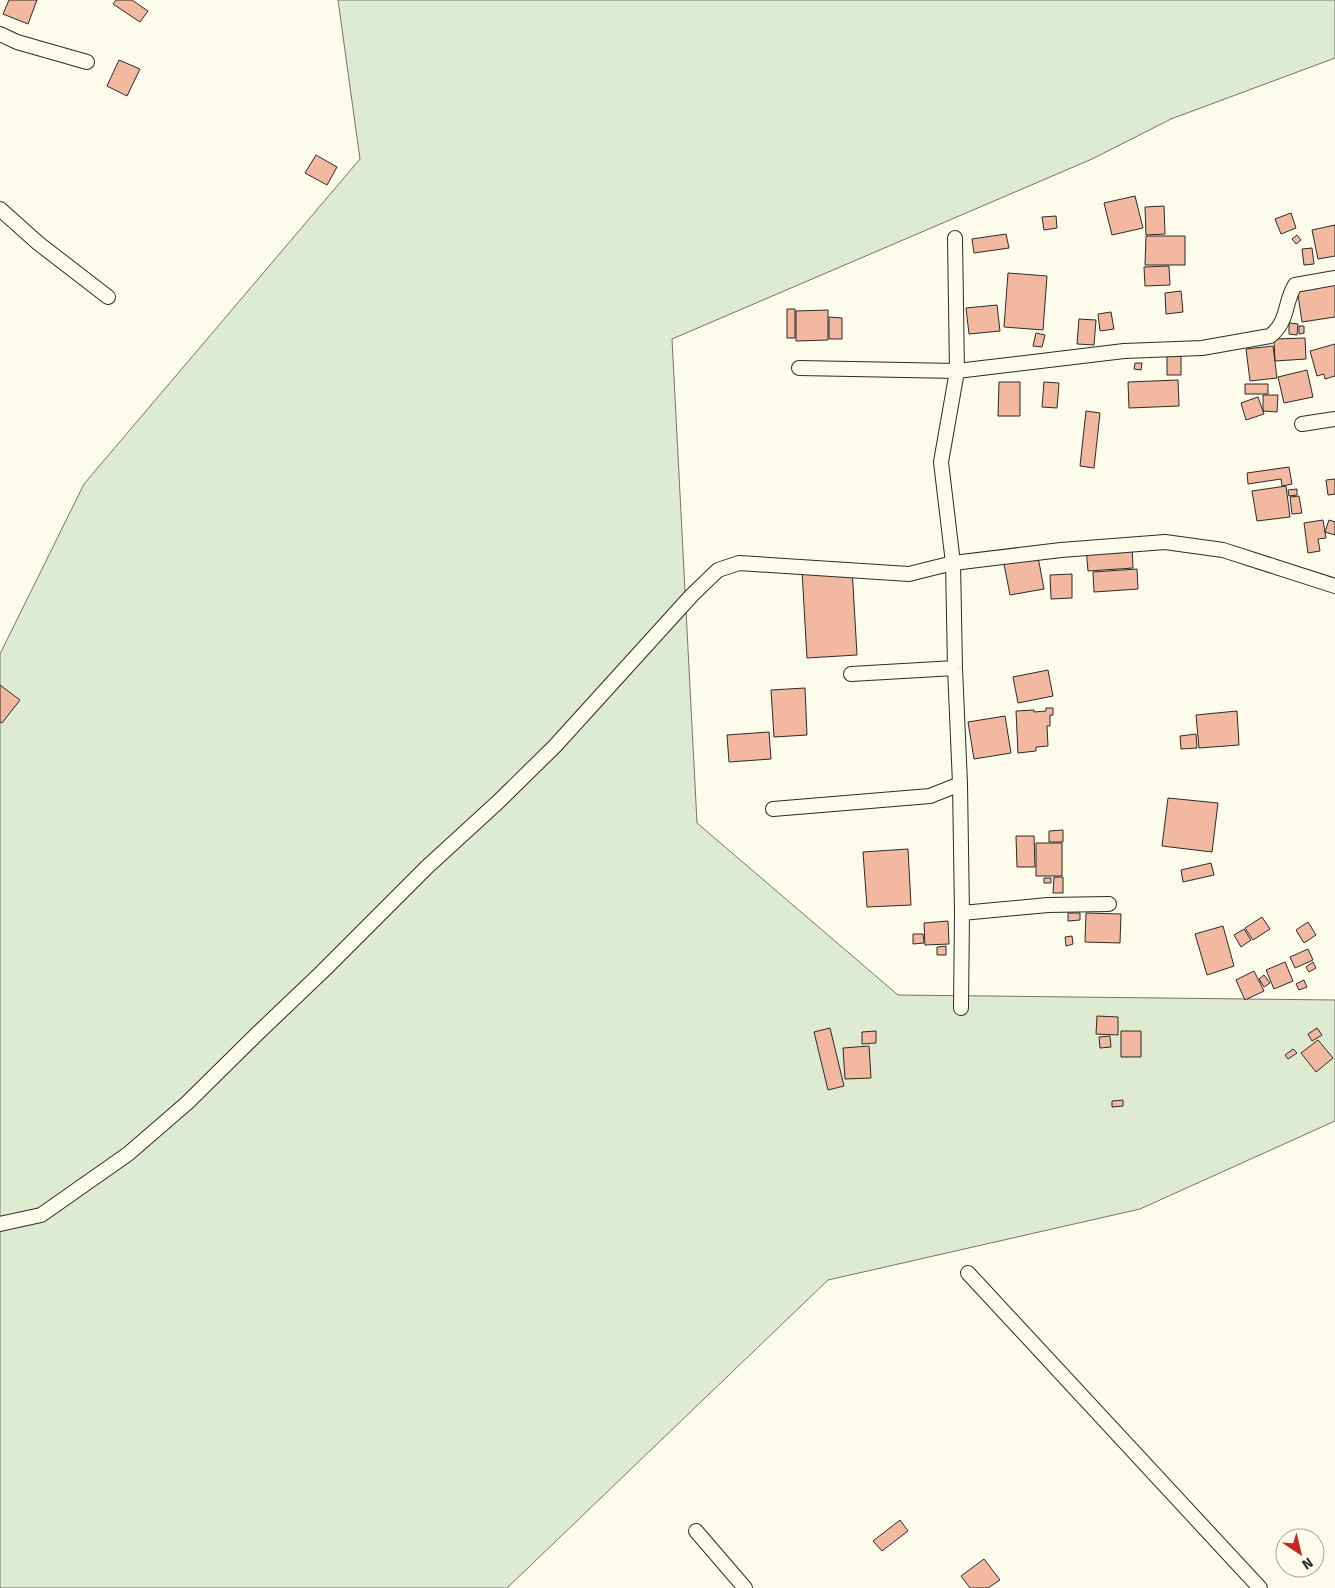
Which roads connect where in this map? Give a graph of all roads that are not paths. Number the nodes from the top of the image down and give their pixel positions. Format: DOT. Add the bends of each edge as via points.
graph roads {
  1 [pos="0,34"];
  2 [pos="87,62"];
  3 [pos="0,209"];
  4 [pos="955,238"];
  5 [pos="1335,278"];
  6 [pos="108,297"];
  7 [pos="800,368"];
  8 [pos="957,371"];
  9 [pos="1335,419"];
  10 [pos="1302,424"];
  11 [pos="953,563"];
  12 [pos="1335,586"];
  13 [pos="955,668"];
  14 [pos="851,674"];
  15 [pos="960,784"];
  16 [pos="773,809"];
  17 [pos="1109,904"];
  18 [pos="962,913"];
  19 [pos="961,1008"];
  20 [pos="0,1224"];
  21 [pos="968,1273"];
  22 [pos="696,1531"];
  23 [pos="745,1588"];
  24 [pos="1260,1588"];
  1 -- 2 [label="street"];
  3 -- 6 [label="street"];
  4 -- 8 [label="street"];
  5 -- 8 [label="street" via="1295,286 1282,322 1270,336 1202,348 1124,351"];
  7 -- 8 [label="street"];
  8 -- 11 [label="street" via="942,462"];
  9 -- 10 [label="street"];
  11 -- 12 [label="street" via="1165,542 1224,550"];
  11 -- 13 [label="street"];
  11 -- 20 [label="street" via="909,574 739,563 718,570 555,746 187,1103 128,1154 41,1215"];
  13 -- 14 [label="street"];
  13 -- 15 [label="street"];
  15 -- 16 [label="street" via="930,796"];
  15 -- 18 [label="street"];
  17 -- 18 [label="street" via="1048,905"];
  18 -- 19 [label="street"];
  21 -- 24 [label="street"];
  22 -- 23 [label="street"];
}
